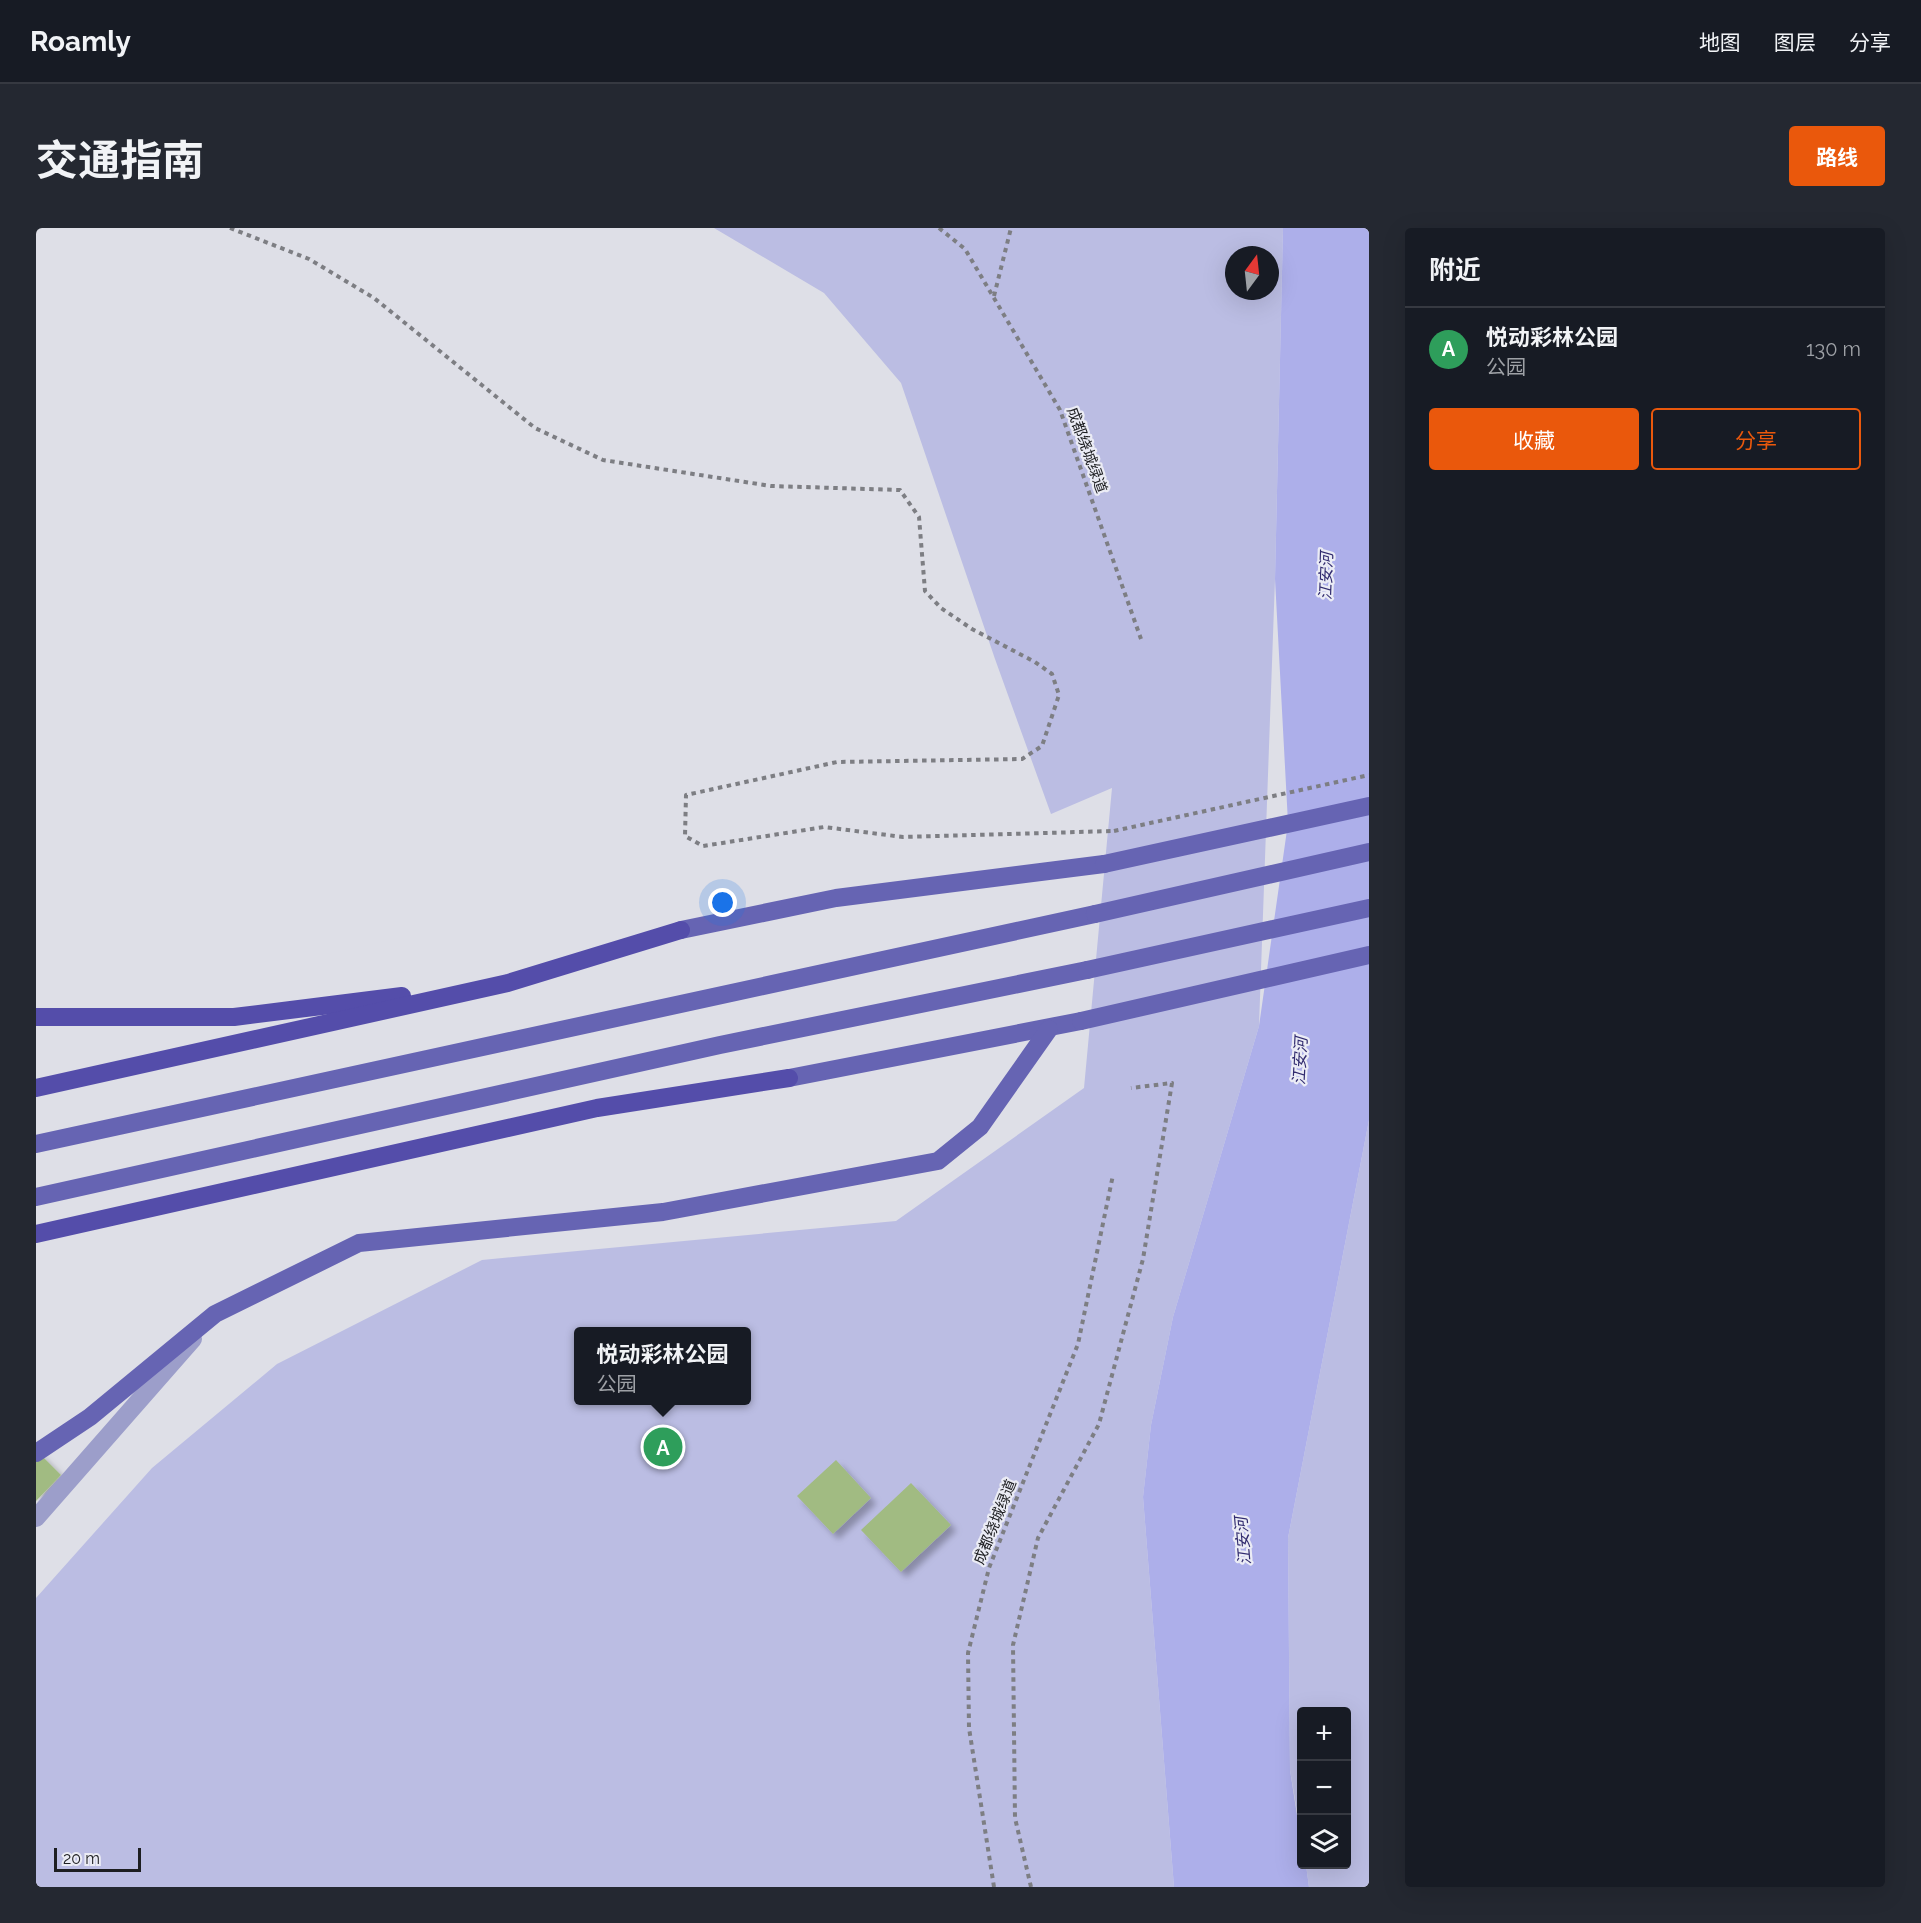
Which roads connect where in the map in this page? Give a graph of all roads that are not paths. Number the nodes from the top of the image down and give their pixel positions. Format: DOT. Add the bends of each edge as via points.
graph roads {
  1 [pos="1369,806"];
  2 [pos="1369,852"];
  3 [pos="1369,908"];
  4 [pos="681,930"];
  5 [pos="1369,956"];
  6 [pos="508,983"];
  7 [pos="36,1017"];
  8 [pos="1049,1029"];
  9 [pos="789,1078"];
  10 [pos="36,1088"];
  11 [pos="36,1144"];
  12 [pos="36,1197"];
  13 [pos="36,1234"];
  14 [pos="215,1314"];
  15 [pos="36,1453"];
  16 [pos="36,1518"];
  1 -- 4 [label="main road, bridge" via="1104,864 836,898"];
  2 -- 11 [label="main road, bridge"];
  3 -- 12 [label="main road, bridge" via="720,1045"];
  4 -- 6 [label="highway"];
  5 -- 8 [label="main road, bridge"];
  6 -- 7 [label="highway" via="234,1017"];
  6 -- 10 [label="highway"];
  8 -- 9 [label="main road"];
  8 -- 14 [label="main road" via="980,1127 938,1161 663,1212 359,1243"];
  9 -- 13 [label="highway" via="597,1108"];
  14 -- 15 [label="main road" via="90,1417"];
  14 -- 16 [label="street"];
}
